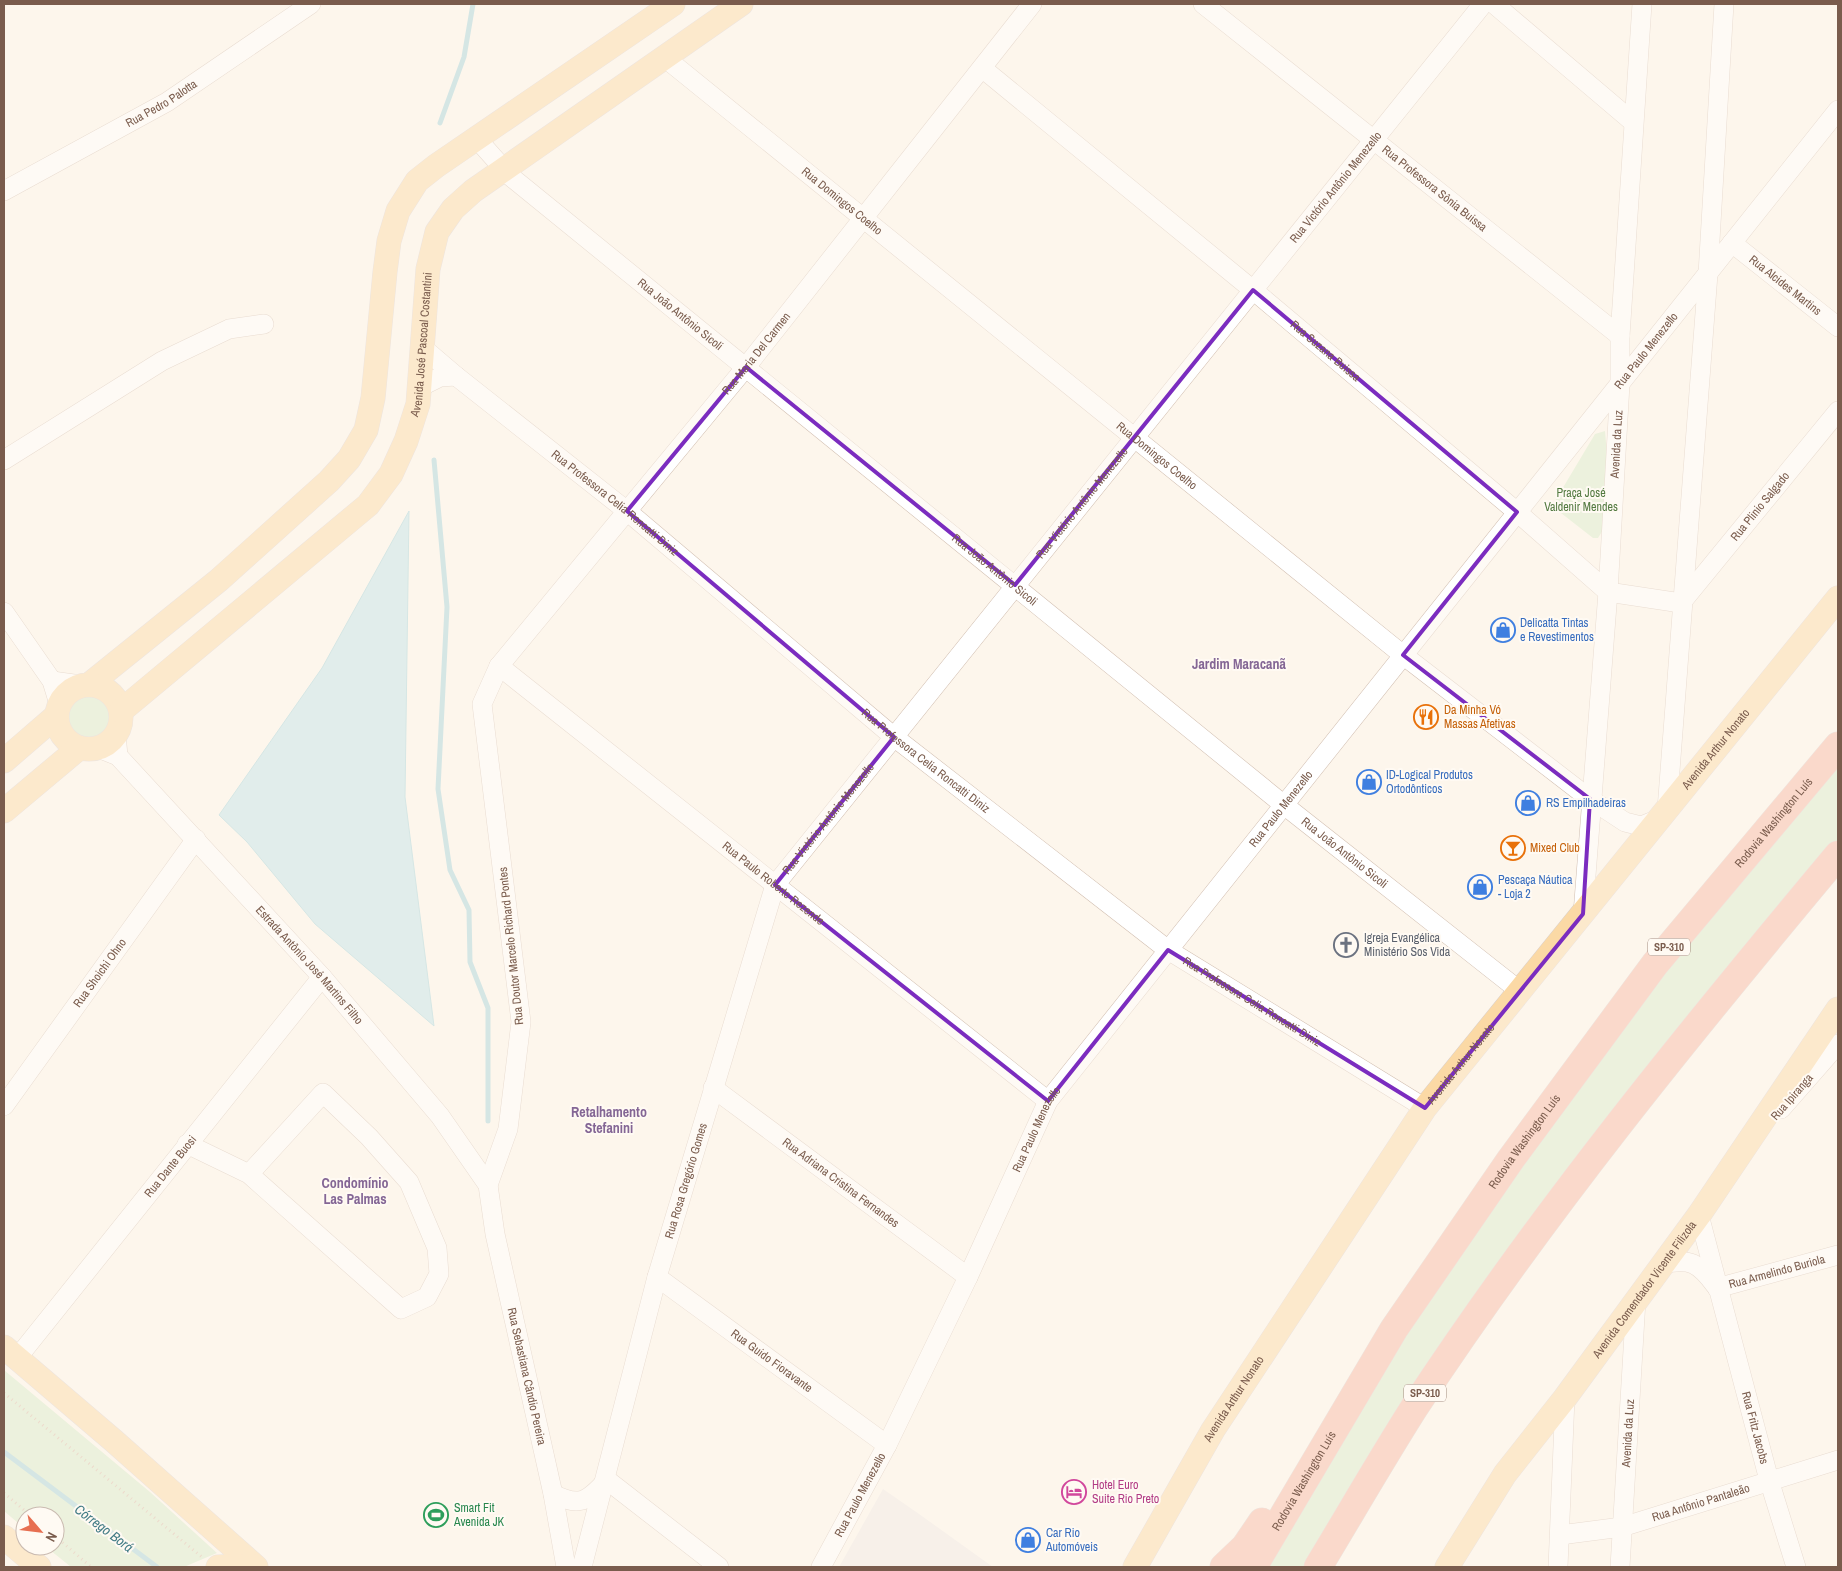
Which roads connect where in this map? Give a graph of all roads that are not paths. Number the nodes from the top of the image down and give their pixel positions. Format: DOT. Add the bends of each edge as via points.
graph roads {
  1 [pos="311,4"];
  2 [pos="673,4"];
  3 [pos="741,4"];
  4 [pos="1032,4"];
  5 [pos="1203,4"];
  6 [pos="1483,4"];
  7 [pos="1494,4"];
  8 [pos="1642,4"];
  9 [pos="1724,4"];
  10 [pos="664,57"];
  11 [pos="982,68"];
  12 [pos="1838,110"];
  13 [pos="1633,122"];
  14 [pos="477,139"];
  15 [pos="1374,139"];
  16 [pos="502,170"];
  17 [pos="4,191"];
  18 [pos="864,220"];
  19 [pos="1732,243"];
  20 [pos="1708,274"];
  21 [pos="1253,290"];
  22 [pos="264,324"];
  23 [pos="1838,327"];
  24 [pos="1620,336"];
  25 [pos="422,347"];
  26 [pos="746,367"];
  27 [pos="456,376"];
  28 [pos="1620,384"];
  29 [pos="420,387"];
  30 [pos="1838,411"];
  31 [pos="1134,437"];
  32 [pos="4,460"];
  33 [pos="627,510"];
  34 [pos="1517,512"];
  35 [pos="1015,586"];
  36 [pos="1608,592"];
  37 [pos="1838,598"];
  38 [pos="1681,603"];
  39 [pos="4,612"];
  40 [pos="1403,655"];
  41 [pos="499,666"];
  42 [pos="52,681"];
  43 [pos="85,685"];
  44 [pos="482,704"];
  45 [pos="58,710"];
  46 [pos="121,711"];
  47 [pos="894,737"];
  48 [pos="103,746"];
  49 [pos="1838,746"];
  50 [pos="4,761"];
  51 [pos="1590,799"];
  52 [pos="1284,805"];
  53 [pos="4,811"];
  54 [pos="1664,814"];
  55 [pos="196,839"];
  56 [pos="1838,855"];
  57 [pos="775,885"];
  58 [pos="1583,914"];
  59 [pos="1168,950"];
  60 [pos="322,977"];
  61 [pos="1521,992"];
  62 [pos="1838,1009"];
  63 [pos="1838,1044"];
  64 [pos="713,1088"];
  65 [pos="1048,1101"];
  66 [pos="4,1106"];
  67 [pos="1425,1108"];
  68 [pos="188,1144"];
  69 [pos="1746,1149"];
  70 [pos="248,1174"];
  71 [pos="488,1185"];
  72 [pos="1699,1215"];
  73 [pos="1542,1226"];
  74 [pos="1838,1255"];
  75 [pos="1663,1264"];
  76 [pos="657,1277"];
  77 [pos="968,1277"];
  78 [pos="1717,1288"];
  79 [pos="1636,1300"];
  80 [pos="1394,1328"];
  81 [pos="11,1352"];
  82 [pos="1565,1398"];
  83 [pos="887,1445"];
  84 [pos="1838,1460"];
  85 [pos="606,1480"];
  86 [pos="1769,1480"];
  87 [pos="553,1494"];
  88 [pos="1622,1527"];
  89 [pos="1560,1535"];
  90 [pos="4,1537"];
  91 [pos="213,1565"];
  92 [pos="255,1566"];
  93 [pos="40,1567"];
  94 [pos="566,1567"];
  95 [pos="582,1567"];
  96 [pos="719,1567"];
  97 [pos="821,1567"];
  98 [pos="1135,1567"];
  99 [pos="1224,1567"];
  100 [pos="1253,1567"];
  101 [pos="1318,1567"];
  102 [pos="1339,1567"];
  103 [pos="1447,1567"];
  104 [pos="1558,1567"];
  105 [pos="1620,1567"];
  106 [pos="1796,1567"];
  1 -- 17 [label="street, Rua Pedro Palotta" via="166,102"];
  2 -- 14 [label="main road"];
  3 -- 10 [label="main road, Avenida José Pascoal Costantini"];
  4 -- 11 [label="street, Rua Maria Del Carmen"];
  5 -- 15 [label="street, Rua Professora Sônia Buissa"];
  6 -- 15 [label="street, Rua Victório Antônio Menezello"];
  7 -- 13 [label="street"];
  8 -- 13 [label="street, Avenida da Luz"];
  9 -- 20 [label="street"];
  10 -- 16 [label="main road, Avenida José Pascoal Costantini"];
  10 -- 18 [label="street, Rua Domingos Coelho"];
  11 -- 18 [label="street, Rua Maria Del Carmen"];
  11 -- 21 [label="street, Rua Suzana Buissa"];
  12 -- 19 [label="street, Rua Paulo Menezello"];
  13 -- 24 [label="street, Avenida da Luz"];
  14 -- 16 [label="street, Rua João Antônio Sicoli"];
  14 -- 43 [label="main road" via="417,181 398,211 385,272 373,398 366,430 349,459 219,580"];
  15 -- 21 [label="street, Rua Victório Antônio Menezello"];
  15 -- 24 [label="street, Rua Professora Sônia Buissa"];
  16 -- 25 [label="main road, Avenida José Pascoal Costantini" via="453,209 437,232 428,269"];
  16 -- 26 [label="street, Rua João Antônio Sicoli"];
  18 -- 26 [label="street, Rua Maria Del Carmen"];
  18 -- 31 [label="street, Rua Domingos Coelho"];
  19 -- 20 [label="street, Rua Paulo Menezello"];
  19 -- 23 [label="street, Rua Alcides Martins"];
  20 -- 28 [label="street, Rua Paulo Menezello"];
  20 -- 38 [label="street"];
  21 -- 31 [label="street, Rua Victório Antônio Menezello"];
  21 -- 34 [label="street, Rua Suzana Buissa"];
  22 -- 32 [label="street" via="229,329 162,361"];
  24 -- 28 [label="street, Avenida da Luz"];
  25 -- 27 [label="street, Rua Professora Celia Roncatti Diniz"];
  25 -- 29 [label="main road, Avenida José Pascoal Costantini"];
  26 -- 33 [label="street, Rua Maria Del Carmen"];
  26 -- 35 [label="street, Rua João Antônio Sicoli"];
  27 -- 29 [label="street" via="440,377"];
  27 -- 33 [label="street, Rua Professora Celia Roncatti Diniz"];
  28 -- 34 [label="street, Rua Paulo Menezello"];
  28 -- 36 [label="street, Avenida da Luz"];
  29 -- 46 [label="main road, Avenida José Pascoal Costantini" via="406,441 391,474 368,505"];
  30 -- 38 [label="street, Rua Plinio Salgado"];
  31 -- 35 [label="street, Rua Victório Antônio Menezello"];
  31 -- 40 [label="street, Rua Domingos Coelho"];
  33 -- 41 [label="street, Rua Maria Del Carmen"];
  33 -- 47 [label="street, Rua Professora Celia Roncatti Diniz"];
  34 -- 36 [label="street, Rua Suzana Buissa"];
  34 -- 40 [label="street, Rua Paulo Menezello"];
  35 -- 47 [label="street, Rua Victório Antônio Menezello"];
  35 -- 52 [label="street, Rua João Antônio Sicoli"];
  36 -- 38 [label="street"];
  36 -- 51 [label="street, Avenida da Luz"];
  37 -- 54 [label="main road, Avenida Arthur Nonato"];
  38 -- 54 [label="street"];
  39 -- 42 [label="street"];
  40 -- 51 [label="street, Rua Domingos Coelho"];
  40 -- 52 [label="street, Rua Paulo Menezello"];
  41 -- 44 [label="street, Rua Maria Del Carmen"];
  41 -- 57 [label="street, Rua Paulo Roberto Rezende"];
  42 -- 43 [label="street"];
  42 -- 45 [label="street"];
  43 -- 45 [label="main road" via="68,692"];
  43 -- 46 [label="main road" via="100,686 110,692"];
  44 -- 71 [label="street, Rua Doutor Marcelo Richard Pontes" via="521,1022 508,1129"];
  45 -- 48 [label="main road" via="62,736"];
  45 -- 50 [label="main road"];
  46 -- 48 [label="main road" via="121,723"];
  47 -- 57 [label="street, Rua Victório Antônio Menezello"];
  47 -- 59 [label="street, Rua Professora Celia Roncatti Diniz"];
  48 -- 53 [label="main road"];
  48 -- 55 [label="street, Estrada Antônio José Martins Filho"];
  49 -- 80 [label="highway, Rodovia Washington Luís / SP-310" via="1655,964 1511,1158"];
  51 -- 54 [label="street, Rua Domingos Coelho" via="1625,822 1641,826"];
  51 -- 58 [label="street, Avenida da Luz"];
  52 -- 59 [label="street, Rua Paulo Menezello"];
  52 -- 61 [label="street, Rua João Antônio Sicoli"];
  54 -- 58 [label="main road, Avenida Arthur Nonato"];
  55 -- 60 [label="street, Estrada Antônio José Martins Filho"];
  55 -- 66 [label="street, Rua Shoichi Ohno"];
  56 -- 73 [label="highway, SP-310" via="1644,1090"];
  57 -- 64 [label="street, Rua Rosa Gregório Gomes"];
  57 -- 65 [label="street, Rua Paulo Roberto Rezende"];
  58 -- 61 [label="main road, Avenida Arthur Nonato"];
  59 -- 65 [label="street, Rua Paulo Menezello"];
  59 -- 67 [label="street, Rua Professora Celia Roncatti Diniz"];
  60 -- 68 [label="street, Rua Dante Buosi"];
  60 -- 71 [label="street, Estrada Antônio José Martins Filho" via="440,1116"];
  61 -- 67 [label="main road, Avenida Arthur Nonato"];
  62 -- 69 [label="main road, Avenida Comendador Vicente Filizola"];
  63 -- 69 [label="street, Rua Ipiranga"];
  64 -- 76 [label="street, Rua Rosa Gregório Gomes"];
  64 -- 77 [label="street, Rua Adriana Cristina Fernandes"];
  65 -- 77 [label="street, Rua Paulo Menezello"];
  67 -- 98 [label="main road, Avenida Arthur Nonato" via="1212,1430"];
  68 -- 70 [label="street"];
  68 -- 81 [label="street, Rua Dante Buosi"];
  69 -- 72 [label="main road, Avenida Comendador Vicente Filizola"];
  70 -- 70 [label="street" via="401,1309 427,1297 439,1274 437,1248 408,1182 369,1137 324,1093"];
  71 -- 87 [label="street, Rua Sebastiana Cândio Pereira" via="495,1234"];
  72 -- 75 [label="main road, Avenida Comendador Vicente Filizola"];
  72 -- 78 [label="street, Rua Fritz Jacobs"];
  73 -- 101 [label="highway, SP-310" via="1414,1409"];
  73 -- 102 [label="highway" via="1376,1498"];
  74 -- 78 [label="street, Rua Armelindo Buriola"];
  75 -- 78 [label="street, Rua Fritz Jacobs" via="1679,1260 1696,1264"];
  75 -- 79 [label="main road, Avenida Comendador Vicente Filizola"];
  76 -- 83 [label="street, Rua Guido Fioravante"];
  76 -- 85 [label="street, Rua Rosa Gregório Gomes"];
  77 -- 83 [label="street, Rua Paulo Menezello"];
  78 -- 86 [label="street, Rua Fritz Jacobs"];
  79 -- 82 [label="main road, Avenida Comendador Vicente Filizola"];
  79 -- 88 [label="street, Avenida da Luz"];
  80 -- 99 [label="highway" via="1245,1547"];
  80 -- 100 [label="highway, Rodovia Washington Luís / SP-310"];
  81 -- 92 [label="main road"];
  82 -- 89 [label="street"];
  82 -- 103 [label="main road, Avenida Comendador Vicente Filizola" via="1505,1474"];
  83 -- 97 [label="street, Rua Paulo Menezello"];
  84 -- 86 [label="street, Rua Antônio Pantaleão"];
  85 -- 87 [label="street" via="593,1495 579,1502 568,1502"];
  85 -- 95 [label="street, Rua Rosa Gregório Gomes"];
  85 -- 96 [label="street"];
  86 -- 88 [label="street, Rua Antônio Pantaleão"];
  86 -- 106 [label="street, Rua Fritz Jacobs"];
  87 -- 94 [label="street, Rua Sebastiana Cândio Pereira"];
  88 -- 89 [label="street, Rua Antônio Pantaleão"];
  88 -- 105 [label="street, Avenida da Luz"];
  89 -- 104 [label="street"];
  90 -- 93 [label="main road"];
  91 -- 92 [label="main road"];
}
